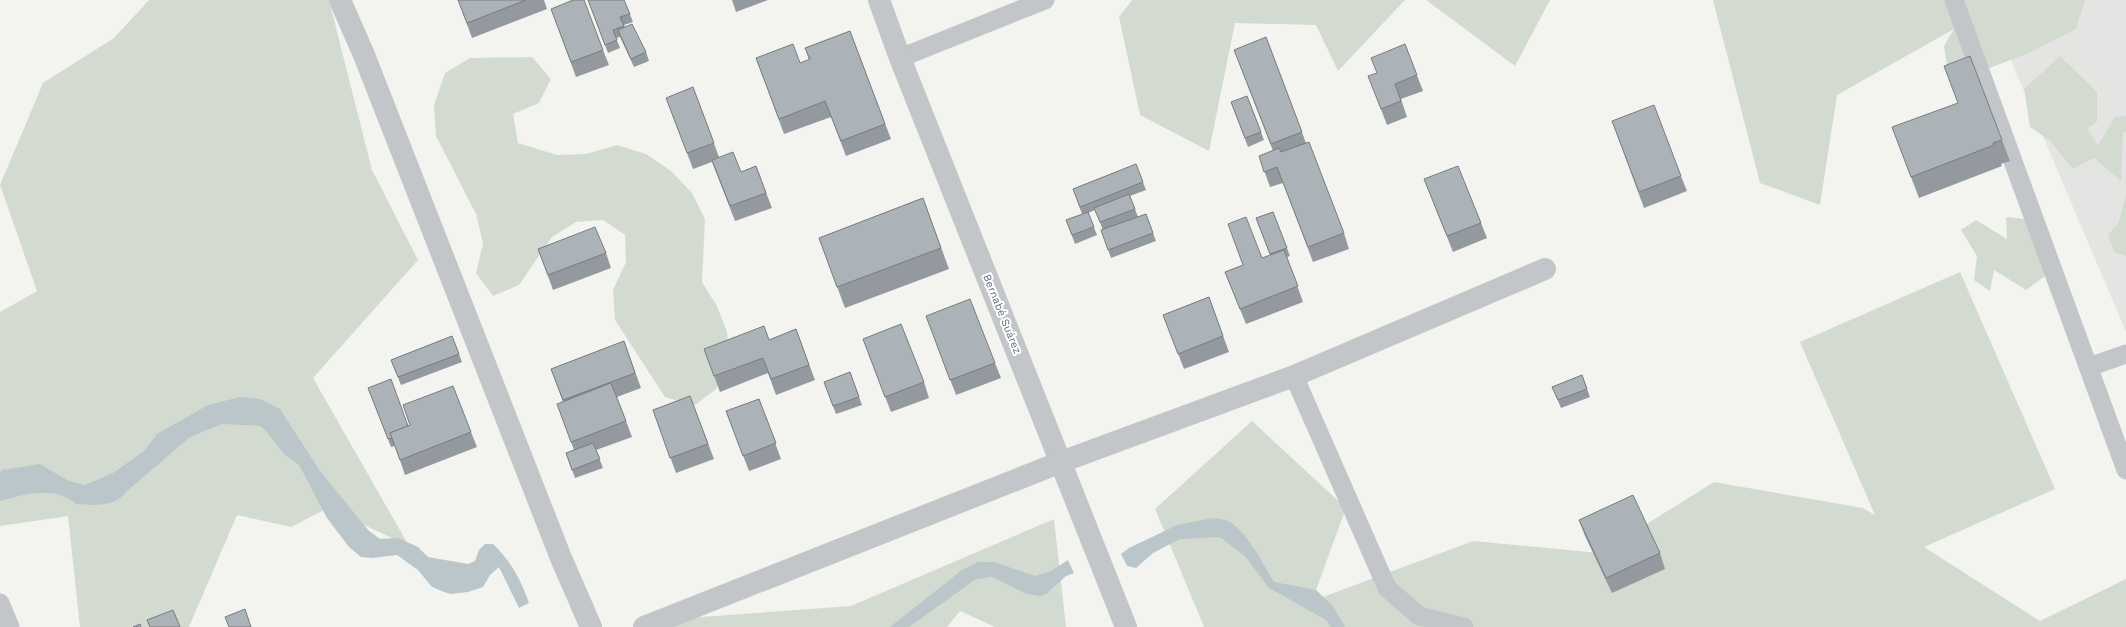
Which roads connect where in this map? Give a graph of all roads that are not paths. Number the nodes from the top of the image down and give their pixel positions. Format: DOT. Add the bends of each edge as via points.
graph roads {
  1 [pos="340,0"];
  2 [pos="879,0"];
  3 [pos="1045,0"];
  4 [pos="1954,0"];
  5 [pos="900,58"];
  6 [pos="1545,269"];
  7 [pos="2126,354"];
  8 [pos="2089,367"];
  9 [pos="1294,376"];
  10 [pos="1060,462"];
  11 [pos="2126,470"];
  12 [pos="0,603"];
  13 [pos="10,627"];
  14 [pos="592,627"];
  15 [pos="644,627"];
  16 [pos="1126,627"];
  17 [pos="1464,627"];
  1 -- 14 [label="street" via="364,55 561,558"];
  2 -- 5 [label="street, Bernabé Suárez"];
  3 -- 5 [label="lane"];
  4 -- 8 [label="lane"];
  5 -- 10 [label="street, Bernabé Suárez"];
  6 -- 9 [label="street"];
  7 -- 8 [label="lane"];
  8 -- 11 [label="lane"];
  9 -- 10 [label="street"];
  9 -- 17 [label="lane" via="1387,588 1419,616"];
  10 -- 15 [label="street"];
  10 -- 16 [label="street, Bernabé Suárez"];
  12 -- 13 [label="lane"];
}
